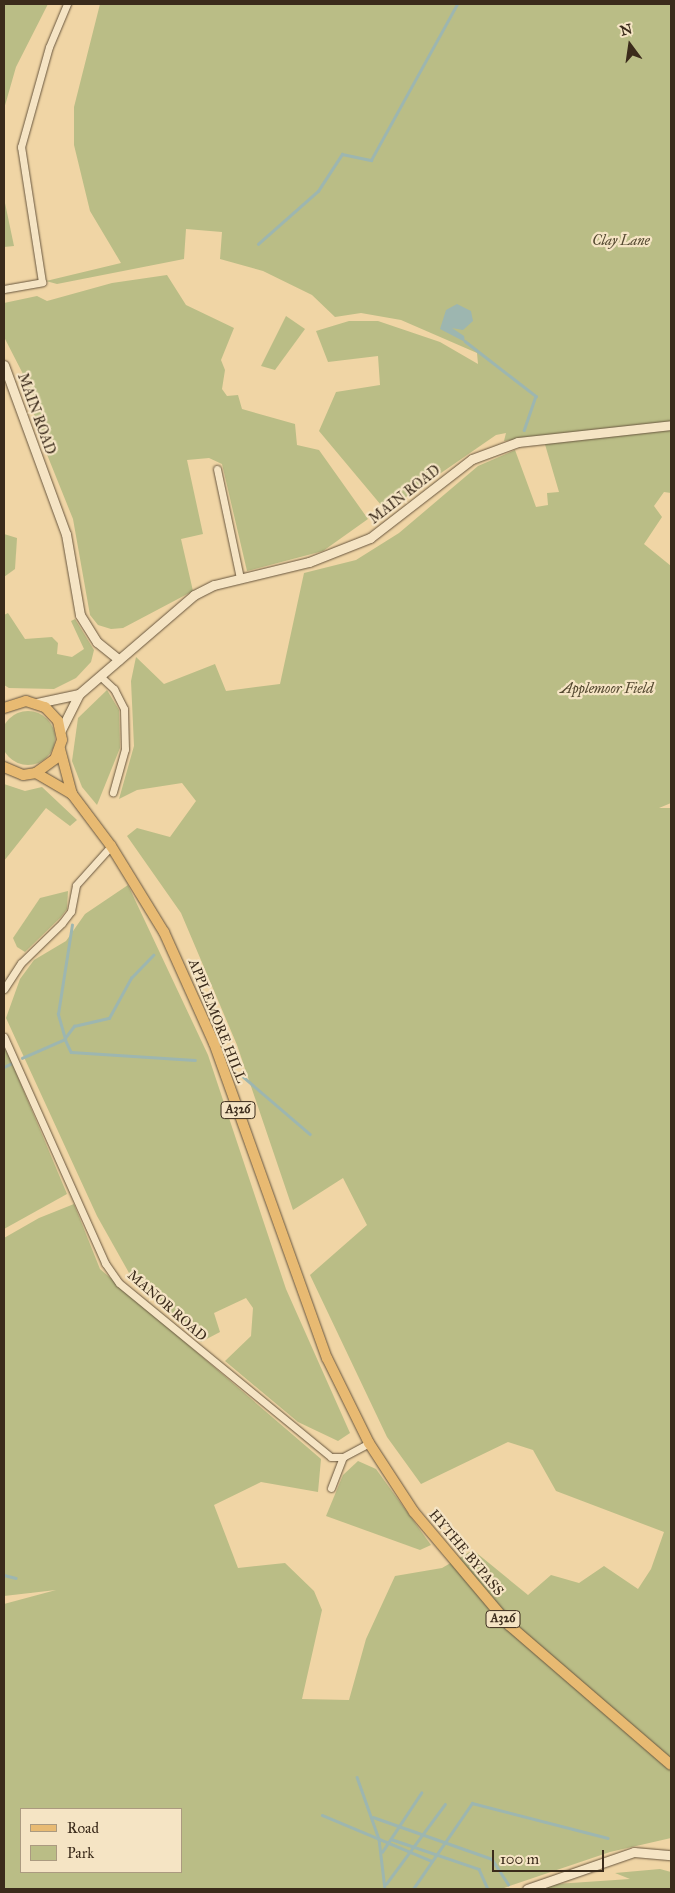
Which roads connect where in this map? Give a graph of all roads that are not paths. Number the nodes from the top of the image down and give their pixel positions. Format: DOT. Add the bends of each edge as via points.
graph roads {
  1 [pos="67,4"];
  2 [pos="4,289"];
  3 [pos="4,365"];
  4 [pos="8,389"];
  5 [pos="671,425"];
  6 [pos="217,469"];
  7 [pos="240,578"];
  8 [pos="119,660"];
  9 [pos="101,677"];
  10 [pos="79,694"];
  11 [pos="4,697"];
  12 [pos="15,702"];
  13 [pos="36,703"];
  14 [pos="4,708"];
  15 [pos="61,730"];
  16 [pos="60,749"];
  17 [pos="4,767"];
  18 [pos="36,773"];
  19 [pos="114,792"];
  20 [pos="72,794"];
  21 [pos="111,846"];
  22 [pos="4,988"];
  23 [pos="4,1037"];
  24 [pos="369,1443"];
  25 [pos="342,1458"];
  26 [pos="331,1488"];
  27 [pos="671,1765"];
  28 [pos="671,1855"];
  29 [pos="528,1889"];
  1 -- 2 [label="street" via="47,54 21,147 42,282"];
  3 -- 4 [label="street, MAIN ROAD"];
  4 -- 8 [label="street, MAIN ROAD" via="71,553 80,615 97,642"];
  5 -- 7 [label="street, MAIN ROAD" via="518,442 472,459 370,538 310,562"];
  6 -- 7 [label="street"];
  7 -- 8 [label="street, MAIN ROAD" via="194,595"];
  8 -- 9 [label="street, MAIN ROAD"];
  9 -- 10 [label="street, MAIN ROAD"];
  9 -- 19 [label="street" via="114,689 124,709 125,749"];
  10 -- 13 [label="street, MAIN ROAD"];
  10 -- 15 [label="street, MAIN ROAD"];
  11 -- 12 [label="main road"];
  12 -- 13 [label="main road"];
  12 -- 14 [label="main road"];
  13 -- 15 [label="main road" via="52,713"];
  15 -- 16 [label="main road, APPLEMORE HILL"];
  16 -- 18 [label="main road" via="55,760"];
  16 -- 20 [label="main road, APPLEMORE HILL / A326"];
  17 -- 18 [label="main road" via="24,775"];
  18 -- 20 [label="main road, APPLEMORE HILL / A326"];
  20 -- 21 [label="main road, APPLEMORE HILL / A326"];
  21 -- 22 [label="street" via="76,885 71,911 62,923 21,963"];
  21 -- 24 [label="main road, APPLEMORE HILL / A326" via="164,932 214,1043 327,1358"];
  23 -- 25 [label="street, MANOR ROAD" via="105,1263 119,1283 332,1457"];
  24 -- 25 [label="street"];
  24 -- 27 [label="main road, HYTHE BYPASS / A326" via="414,1512 509,1626"];
  25 -- 26 [label="street"];
  28 -- 29 [label="street" via="634,1852"];
}
